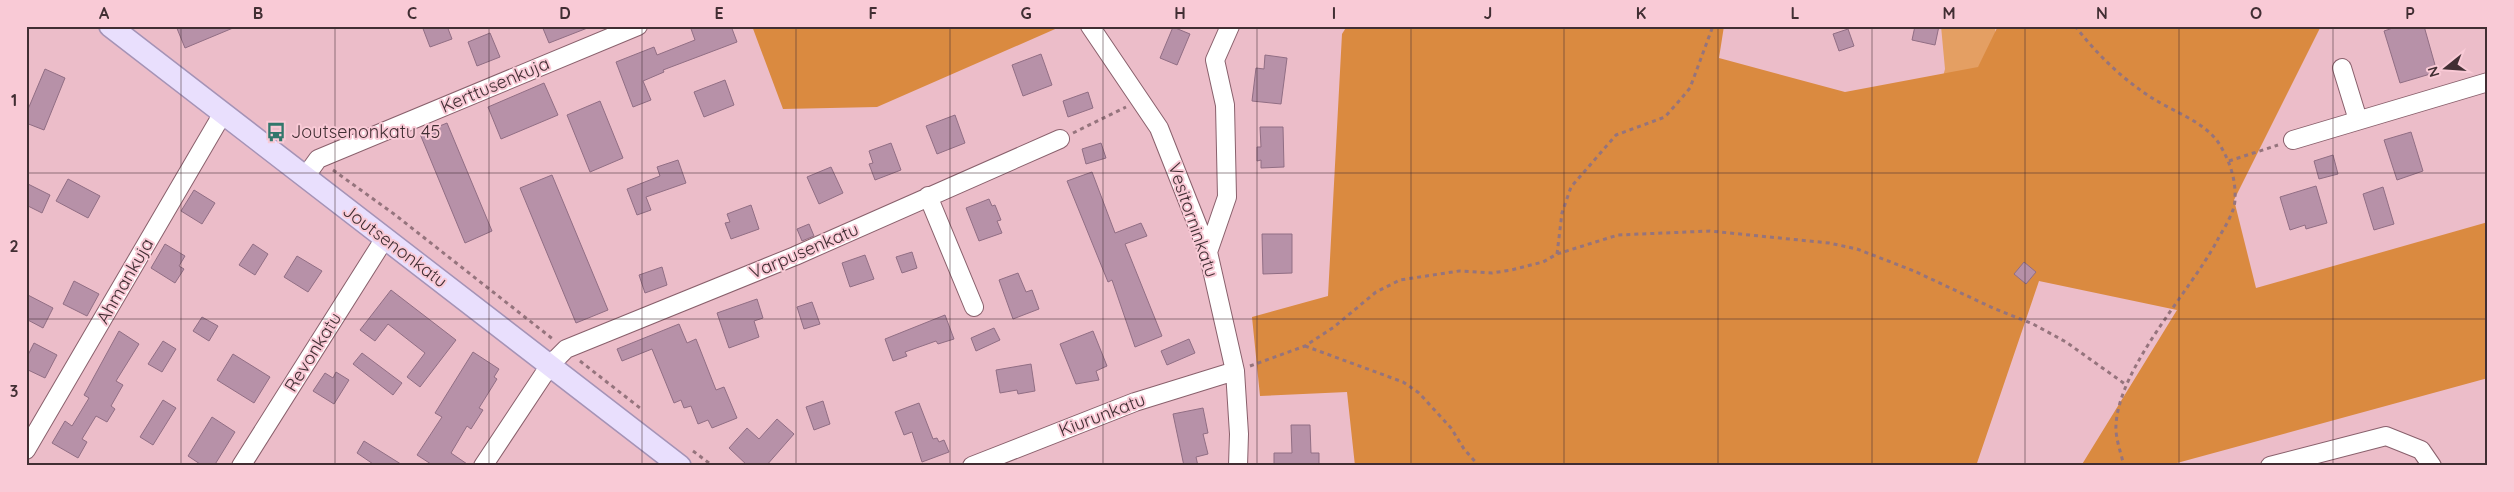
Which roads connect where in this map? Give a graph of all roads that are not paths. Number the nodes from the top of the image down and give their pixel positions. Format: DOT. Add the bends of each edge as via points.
graph roads {
  1 [pos="110,26"];
  2 [pos="638,26"];
  3 [pos="1090,26"];
  4 [pos="1230,26"];
  5 [pos="2342,68"];
  6 [pos="2488,82"];
  7 [pos="223,113"];
  8 [pos="2358,120"];
  9 [pos="1060,139"];
  10 [pos="2293,140"];
  11 [pos="305,177"];
  12 [pos="928,196"];
  13 [pos="385,238"];
  14 [pos="1208,252"];
  15 [pos="974,307"];
  16 [pos="550,365"];
  17 [pos="1235,371"];
  18 [pos="26,450"];
  19 [pos="241,466"];
  20 [pos="483,466"];
  21 [pos="680,466"];
  22 [pos="972,466"];
  23 [pos="1238,466"];
  24 [pos="2270,466"];
  25 [pos="2432,466"];
  1 -- 7 [label="main road, Joutsenonkatu"];
  2 -- 11 [label="street, Kerttusenkuja" via="318,159"];
  3 -- 14 [label="street, Vesitorninkatu" via="1160,128"];
  4 -- 14 [label="street" via="1215,60 1225,105 1227,197"];
  5 -- 8 [label="street"];
  6 -- 8 [label="street"];
  7 -- 11 [label="main road, Joutsenonkatu"];
  7 -- 18 [label="street, Ahmankuja"];
  8 -- 10 [label="street"];
  9 -- 12 [label="street, Varpusenkatu"];
  11 -- 13 [label="main road, Joutsenonkatu"];
  12 -- 15 [label="street"];
  12 -- 16 [label="street, Varpusenkatu" via="795,256 566,350"];
  13 -- 16 [label="main road, Joutsenonkatu"];
  13 -- 19 [label="street, Revonkatu"];
  14 -- 17 [label="street, Vesitorninkatu"];
  16 -- 20 [label="street, Varpusenkatu"];
  16 -- 21 [label="main road, Joutsenonkatu"];
  17 -- 22 [label="street, Kiurunkatu" via="1135,402"];
  17 -- 23 [label="street, Vesitorninkatu"];
  24 -- 25 [label="street" via="2386,436 2421,450"];
}
